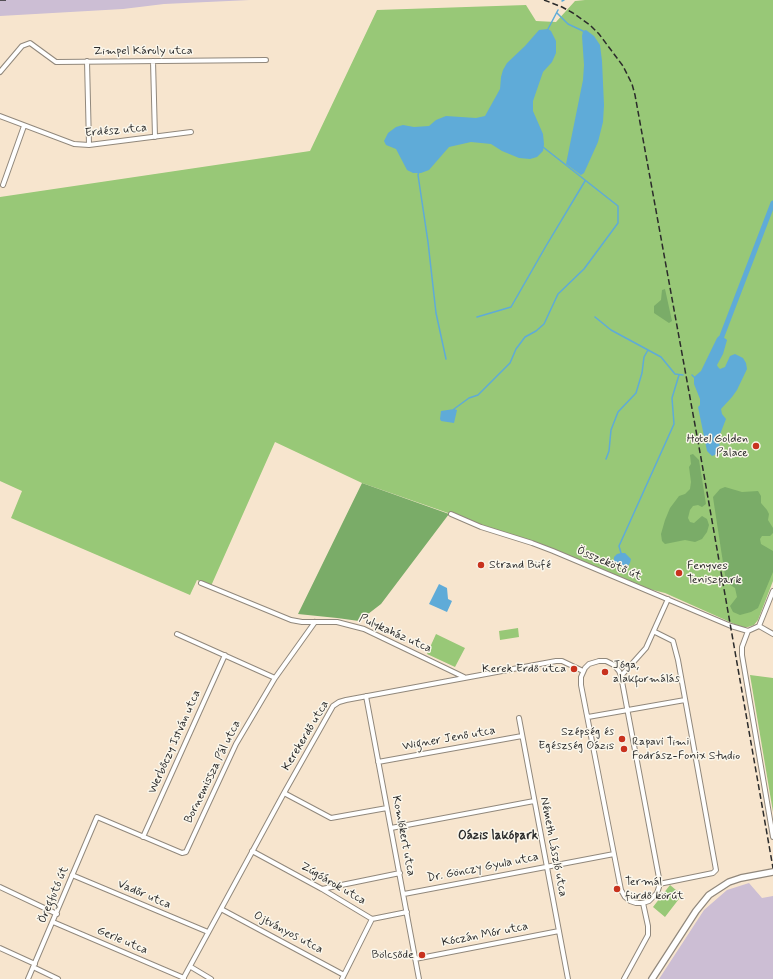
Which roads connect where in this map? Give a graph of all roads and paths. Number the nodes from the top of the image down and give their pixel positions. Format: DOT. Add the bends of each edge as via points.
graph roads {
  1 [pos="266,60"];
  2 [pos="87,61"];
  3 [pos="153,61"];
  4 [pos="0,72"];
  5 [pos="0,116"];
  6 [pos="24,126"];
  7 [pos="191,132"];
  8 [pos="155,137"];
  9 [pos="89,145"];
  10 [pos="3,185"];
  11 [pos="451,514"];
  12 [pos="201,583"];
  13 [pos="773,591"];
  14 [pos="668,599"];
  15 [pos="315,622"];
  16 [pos="759,626"];
  17 [pos="748,631"];
  18 [pos="654,632"];
  19 [pos="177,634"];
  20 [pos="773,634"];
  21 [pos="225,655"];
  22 [pos="583,670"];
  23 [pos="621,676"];
  24 [pos="465,677"];
  25 [pos="275,678"];
  26 [pos="366,696"];
  27 [pos="685,700"];
  28 [pos="627,710"];
  29 [pos="519,718"];
  30 [pos="588,718"];
  31 [pos="522,736"];
  32 [pos="378,762"];
  33 [pos="284,793"];
  34 [pos="534,801"];
  35 [pos="387,808"];
  36 [pos="97,817"];
  37 [pos="391,828"];
  38 [pos="143,837"];
  39 [pos="773,837"];
  40 [pos="252,851"];
  41 [pos="614,854"];
  42 [pos="547,866"];
  43 [pos="773,872"];
  44 [pos="400,873"];
  45 [pos="72,875"];
  46 [pos="659,884"];
  47 [pos="0,887"];
  48 [pos="322,889"];
  49 [pos="404,894"];
  50 [pos="644,903"];
  51 [pos="222,909"];
  52 [pos="407,912"];
  53 [pos="57,914"];
  54 [pos="372,919"];
  55 [pos="53,922"];
  56 [pos="208,932"];
  57 [pos="559,932"];
  58 [pos="0,948"];
  59 [pos="415,958"];
  60 [pos="34,966"];
  61 [pos="191,967"];
  62 [pos="343,977"];
  63 [pos="28,979"];
  64 [pos="58,979"];
  65 [pos="183,979"];
  66 [pos="211,979"];
  67 [pos="419,979"];
  68 [pos="568,979"];
  69 [pos="624,979"];
  70 [pos="652,979"];
  1 -- 3 [label="street, Zimpel Károly utca"];
  2 -- 3 [label="street, Zimpel Károly utca"];
  2 -- 4 [label="street, Zimpel Károly utca" via="56,62 30,43 22,46"];
  2 -- 9 [label="street"];
  3 -- 8 [label="street"];
  5 -- 6 [label="street, Erdész utca"];
  6 -- 9 [label="street, Erdész utca" via="74,144"];
  6 -- 10 [label="street"];
  7 -- 8 [label="street, Erdész utca"];
  8 -- 9 [label="street, Erdész utca"];
  11 -- 14 [label="street, Összekötő út" via="539,546"];
  12 -- 15 [label="street, Pulykaház utca" via="291,620"];
  13 -- 16 [label="street"];
  14 -- 17 [label="street, Összekötő út"];
  14 -- 18 [label="street"];
  15 -- 24 [label="street, Pulykaház utca" via="337,622 364,629"];
  15 -- 25 [label="street, Bornemissza Pál utca"];
  16 -- 17 [label="street"];
  16 -- 20 [label="street"];
  17 -- 39 [label="street" via="742,655"];
  18 -- 23 [label="street" via="646,648"];
  18 -- 27 [label="street" via="673,641"];
  19 -- 21 [label="street"];
  21 -- 25 [label="street"];
  21 -- 38 [label="street, Werbőczy István utca"];
  22 -- 23 [label="street" via="589,664 602,661 614,665"];
  22 -- 24 [label="street, Kerekerdő utca" via="556,661"];
  22 -- 30 [label="street" via="581,685"];
  23 -- 28 [label="street"];
  24 -- 26 [label="street, Kerekerdő utca"];
  25 -- 38 [label="street, Bornemissza Pál utca" via="236,744 186,852 182,853"];
  26 -- 32 [label="street, Komlókert utca"];
  26 -- 33 [label="street, Kerekerdő utca" via="339,702 333,706"];
  27 -- 28 [label="street"];
  27 -- 46 [label="street" via="716,870 713,873"];
  28 -- 30 [label="street"];
  28 -- 46 [label="street"];
  29 -- 31 [label="street, Németh László utca"];
  30 -- 41 [label="street"];
  31 -- 32 [label="street, Wigner Jenő utca"];
  31 -- 34 [label="street, Németh László utca"];
  32 -- 35 [label="street, Komlókert utca"];
  33 -- 35 [label="street" via="331,818"];
  33 -- 40 [label="street, Kerekerdő utca"];
  34 -- 37 [label="street"];
  34 -- 42 [label="street, Németh László utca"];
  35 -- 37 [label="street, Komlókert utca"];
  36 -- 38 [label="street, Bornemissza Pál utca"];
  36 -- 45 [label="street, Öregfutó út"];
  37 -- 44 [label="street, Komlókert utca"];
  40 -- 48 [label="street, Zúgóárok utca"];
  40 -- 51 [label="street, Kerekerdő utca"];
  41 -- 42 [label="street, Dr. Gönczy Gyula utca"];
  41 -- 50 [label="street" via="623,894 632,902"];
  42 -- 49 [label="street, Dr. Gönczy Gyula utca"];
  42 -- 57 [label="street, Németh László utca"];
  43 -- 70 [label="street" via="729,882 708,895"];
  44 -- 48 [label="street"];
  44 -- 49 [label="street, Komlókert utca"];
  45 -- 53 [label="street, Öregfutó út"];
  45 -- 56 [label="street, Vadőr utca"];
  46 -- 50 [label="street" via="654,896"];
  47 -- 53 [label="street"];
  48 -- 54 [label="street, Zúgóárok utca"];
  49 -- 52 [label="street, Komlókert utca"];
  50 -- 69 [label="street" via="648,935"];
  51 -- 56 [label="street, Kerekerdő utca"];
  51 -- 62 [label="street, Ojtványos utca"];
  52 -- 54 [label="street, Zúgóárok utca"];
  52 -- 59 [label="street, Komlókert utca"];
  53 -- 55 [label="street, Öregfutó út"];
  54 -- 62 [label="street"];
  55 -- 60 [label="street, Öregfutó út"];
  55 -- 65 [label="street, Gerle utca"];
  56 -- 61 [label="street, Kerekerdő utca"];
  57 -- 59 [label="street, Kóczán Mór utca"];
  57 -- 68 [label="street, Németh László utca"];
  58 -- 60 [label="street"];
  59 -- 67 [label="street, Komlókert utca"];
  60 -- 63 [label="street, Öregfutó út"];
  60 -- 64 [label="street"];
  61 -- 65 [label="street, Kerekerdő utca"];
  61 -- 66 [label="street"];
}
